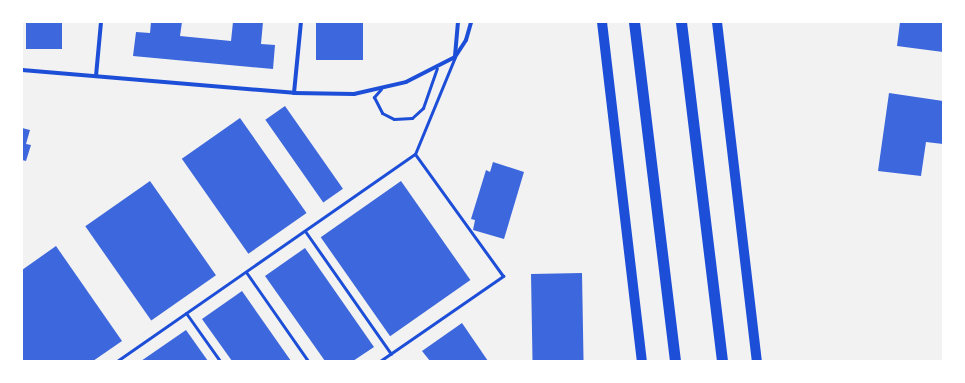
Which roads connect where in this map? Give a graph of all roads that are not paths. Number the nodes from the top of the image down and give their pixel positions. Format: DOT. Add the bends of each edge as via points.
graph roads {
  1 [pos="101,22"];
  2 [pos="301,22"];
  3 [pos="458,22"];
  4 [pos="471,22"];
  5 [pos="602,22"];
  6 [pos="634,22"];
  7 [pos="680,22"];
  8 [pos="717,22"];
  9 [pos="456,57"];
  10 [pos="437,68"];
  11 [pos="22,70"];
  12 [pos="96,76"];
  13 [pos="380,89"];
  14 [pos="294,93"];
  15 [pos="415,154"];
  16 [pos="305,231"];
  17 [pos="246,272"];
  18 [pos="186,313"];
  19 [pos="391,354"];
  20 [pos="117,361"];
  21 [pos="220,361"];
  22 [pos="308,361"];
  23 [pos="380,361"];
  24 [pos="642,361"];
  25 [pos="675,361"];
  26 [pos="722,361"];
  27 [pos="757,361"];
  1 -- 12 [label="street"];
  2 -- 14 [label="street"];
  3 -- 9 [label="street"];
  4 -- 9 [label="street" via="466,40"];
  5 -- 24 [label="main road"];
  6 -- 25 [label="highway"];
  7 -- 26 [label="highway"];
  8 -- 27 [label="main road"];
  9 -- 10 [label="street"];
  9 -- 15 [label="lane"];
  10 -- 13 [label="street" via="406,82"];
  10 -- 13 [label="lane" via="423,108 412,118 394,119 382,113 374,97"];
  11 -- 12 [label="street"];
  12 -- 14 [label="street"];
  13 -- 14 [label="street" via="340,94"];
  15 -- 16 [label="lane"];
  15 -- 19 [label="lane" via="503,276"];
  16 -- 17 [label="lane"];
  16 -- 19 [label="lane"];
  17 -- 18 [label="lane"];
  17 -- 22 [label="lane"];
  18 -- 20 [label="lane"];
  18 -- 21 [label="lane"];
  19 -- 23 [label="lane"];
}
